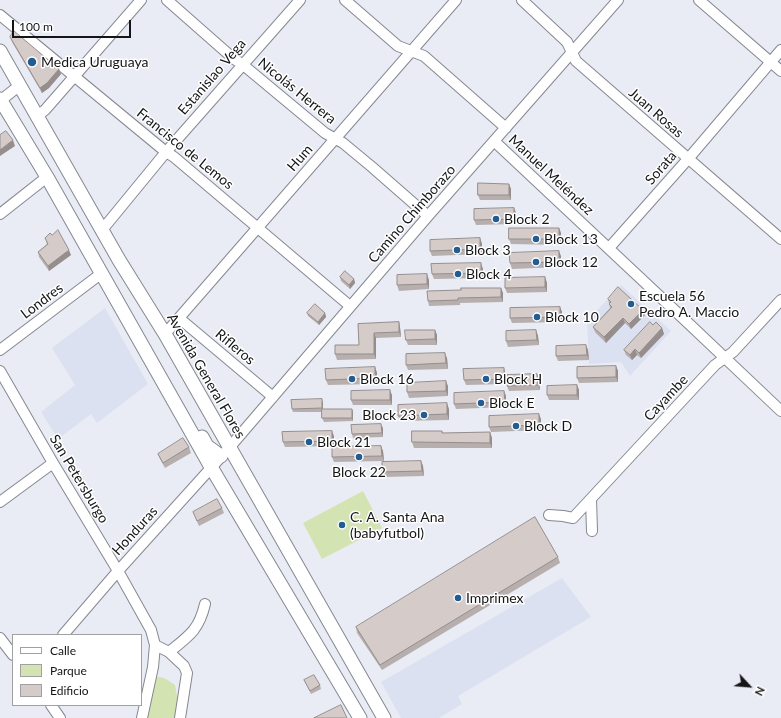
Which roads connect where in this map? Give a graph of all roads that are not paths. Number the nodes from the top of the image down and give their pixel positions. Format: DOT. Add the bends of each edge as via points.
graph roads {
  1 [pos="140,0"];
  2 [pos="167,0"];
  3 [pos="300,0"];
  4 [pos="345,0"];
  5 [pos="456,0"];
  6 [pos="522,0"];
  7 [pos="618,0"];
  8 [pos="699,0"];
  9 [pos="0,15"];
  10 [pos="781,50"];
  11 [pos="0,51"];
  12 [pos="412,51"];
  13 [pos="572,53"];
  14 [pos="771,62"];
  15 [pos="242,64"];
  16 [pos="781,72"];
  17 [pos="73,76"];
  18 [pos="20,85"];
  19 [pos="0,100"];
  20 [pos="37,116"];
  21 [pos="506,128"];
  22 [pos="336,139"];
  23 [pos="494,141"];
  24 [pos="166,152"];
  25 [pos="688,159"];
  26 [pos="47,177"];
  27 [pos="0,214"];
  28 [pos="428,216"];
  29 [pos="258,228"];
  30 [pos="102,230"];
  31 [pos="781,239"];
  32 [pos="609,248"];
  33 [pos="102,273"];
  34 [pos="781,300"];
  35 [pos="350,306"];
  36 [pos="179,318"];
  37 [pos="165,334"];
  38 [pos="0,350"];
  39 [pos="725,358"];
  40 [pos="152,363"];
  41 [pos="0,371"];
  42 [pos="273,397"];
  43 [pos="781,411"];
  44 [pos="225,452"];
  45 [pos="53,463"];
  46 [pos="211,467"];
  47 [pos="591,499"];
  48 [pos="0,502"];
  49 [pos="549,515"];
  50 [pos="592,531"];
  51 [pos="118,571"];
  52 [pos="205,604"];
  53 [pos="64,634"];
  54 [pos="0,638"];
  55 [pos="155,645"];
  56 [pos="169,652"];
  57 [pos="12,654"];
  58 [pos="52,706"];
  59 [pos="60,718"];
  60 [pos="142,718"];
  61 [pos="180,718"];
  62 [pos="360,718"];
  63 [pos="384,718"];
  1 -- 17 [label="street"];
  2 -- 15 [label="street, Nicolás Herrera"];
  3 -- 15 [label="street, Estanislao Vega"];
  4 -- 12 [label="street, Manuel Meléndez" via="398,46"];
  5 -- 12 [label="street, Hum"];
  6 -- 13 [label="street, Juan Rosas" via="567,42"];
  7 -- 13 [label="street, Camino Chimborazo"];
  8 -- 14 [label="street"];
  9 -- 17 [label="street, Francisco de Lemos"];
  10 -- 14 [label="street, Sorata"];
  11 -- 18 [label="main road, Avenida General Flores"];
  12 -- 21 [label="street, Manuel Meléndez" via="424,56"];
  12 -- 22 [label="street, Hum"];
  13 -- 21 [label="street, Camino Chimborazo"];
  13 -- 25 [label="street, Juan Rosas" via="576,61"];
  14 -- 16 [label="street"];
  14 -- 25 [label="street, Sorata"];
  15 -- 22 [label="street, Nicolás Herrera" via="325,133"];
  15 -- 24 [label="street, Estanislao Vega"];
  17 -- 20 [label="street"];
  17 -- 24 [label="street, Francisco de Lemos"];
  18 -- 19 [label="street"];
  18 -- 20 [label="main road, Avenida General Flores"];
  19 -- 26 [label="main road"];
  20 -- 30 [label="main road, Avenida General Flores"];
  21 -- 23 [label="street, Camino Chimborazo"];
  22 -- 28 [label="street, Nicolás Herrera"];
  22 -- 29 [label="street, Hum"];
  23 -- 28 [label="street, Camino Chimborazo"];
  23 -- 32 [label="street, Manuel Meléndez"];
  24 -- 29 [label="street, Francisco de Lemos"];
  24 -- 30 [label="street, Estanislao Vega"];
  25 -- 31 [label="street, Juan Rosas"];
  25 -- 32 [label="street, Sorata"];
  26 -- 27 [label="street"];
  26 -- 33 [label="main road"];
  28 -- 35 [label="street, Camino Chimborazo"];
  29 -- 35 [label="street, Francisco de Lemos"];
  29 -- 36 [label="street, Hum"];
  30 -- 37 [label="main road, Avenida General Flores"];
  32 -- 39 [label="street, Manuel Meléndez"];
  33 -- 38 [label="street, Londres"];
  33 -- 40 [label="main road"];
  34 -- 39 [label="street, Cayambe"];
  35 -- 42 [label="street, Camino Chimborazo"];
  36 -- 37 [label="street, Hum"];
  36 -- 42 [label="street, Rifleros"];
  37 -- 44 [label="main road, Avenida General Flores"];
  39 -- 43 [label="street, Manuel Meléndez"];
  39 -- 47 [label="street, Cayambe" via="715,365"];
  40 -- 44 [label="main road" via="168,378 207,446"];
  40 -- 46 [label="main road"];
  41 -- 45 [label="street, San Petersburgo"];
  42 -- 44 [label="street, Camino Chimborazo"];
  44 -- 46 [label="street, Honduras"];
  44 -- 63 [label="main road, Avenida General Flores"];
  45 -- 48 [label="street"];
  45 -- 51 [label="street, San Petersburgo"];
  46 -- 51 [label="street, Honduras"];
  46 -- 62 [label="main road"];
  47 -- 49 [label="street, Cayambe" via="573,518"];
  47 -- 50 [label="street"];
  51 -- 53 [label="street, Honduras"];
  51 -- 55 [label="street, San Petersburgo" via="151,630"];
  52 -- 56 [label="street" via="197,626"];
  54 -- 57 [label="street"];
  55 -- 56 [label="street"];
  55 -- 60 [label="street"];
  56 -- 61 [label="street" via="184,666 187,673"];
  58 -- 59 [label="street"];
}
